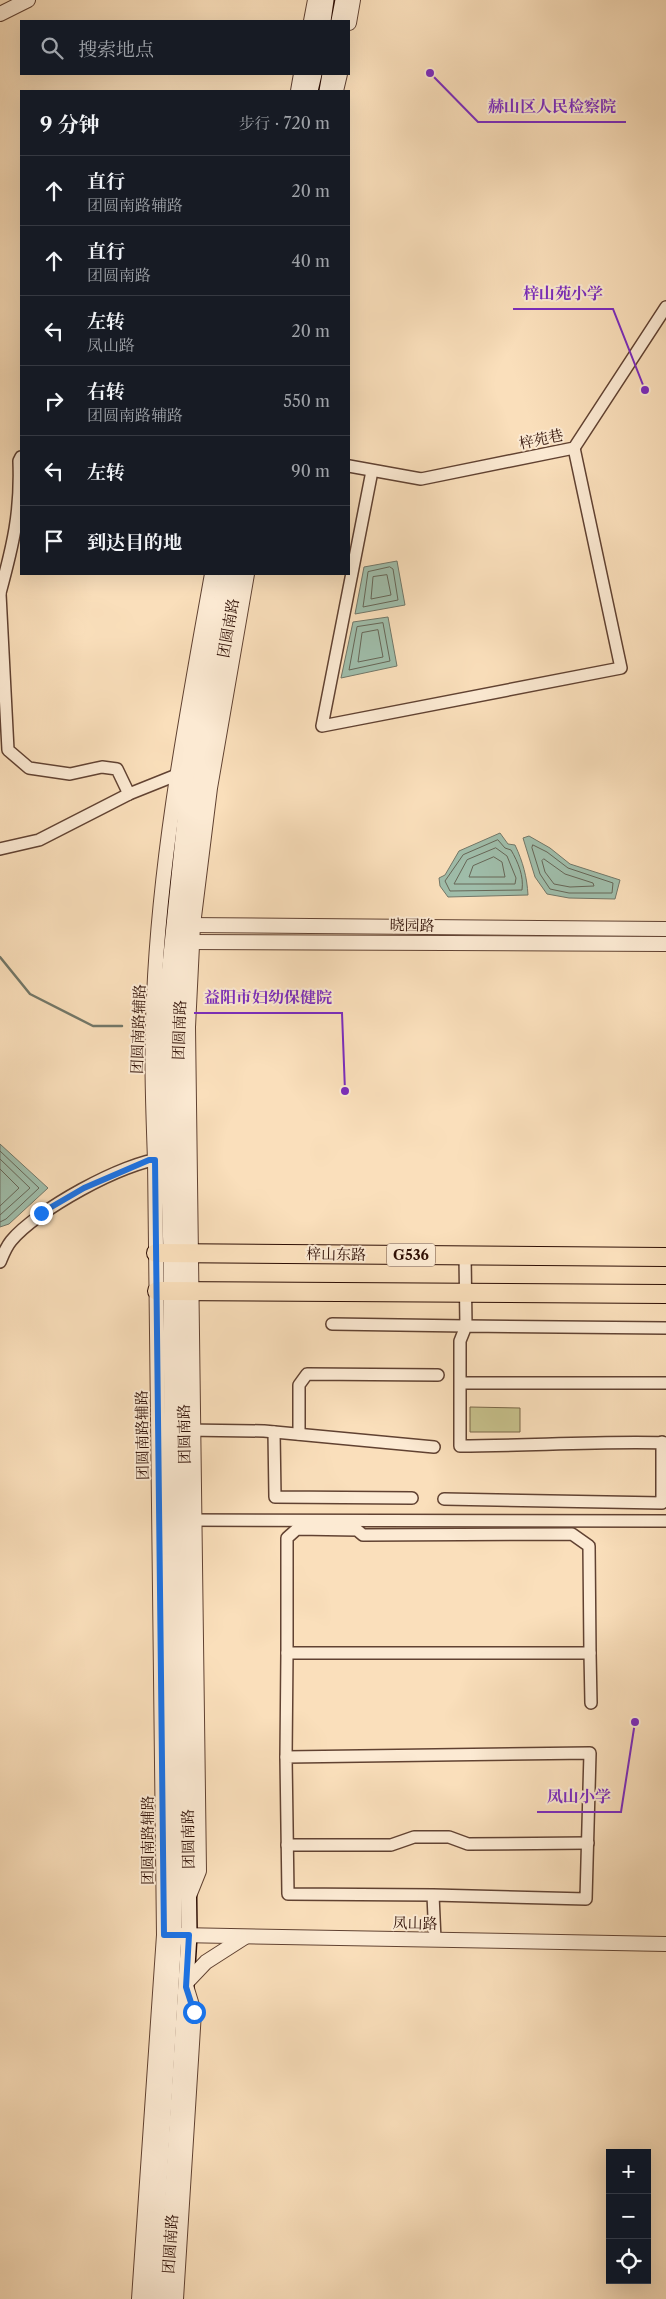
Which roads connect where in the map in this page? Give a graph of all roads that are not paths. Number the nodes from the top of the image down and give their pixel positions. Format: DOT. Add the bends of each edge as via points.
graph roads {
  1 [pos="28,0"];
  2 [pos="314,0"];
  3 [pos="326,0"];
  4 [pos="343,0"];
  5 [pos="353,0"];
  6 [pos="0,14"];
  7 [pos="311,20"];
  8 [pos="323,20"];
  9 [pos="340,20"];
  10 [pos="350,20"];
  11 [pos="301,75"];
  12 [pos="314,75"];
  13 [pos="330,75"];
  14 [pos="340,75"];
  15 [pos="298,90"];
  16 [pos="310,90"];
  17 [pos="327,90"];
  18 [pos="336,90"];
  19 [pos="666,307"];
  20 [pos="574,448"];
  21 [pos="20,460"];
  22 [pos="350,466"];
  23 [pos="372,471"];
  24 [pos="20,496"];
  25 [pos="20,496"];
  26 [pos="212,575"];
  27 [pos="226,575"];
  28 [pos="238,575"];
  29 [pos="248,575"];
  30 [pos="0,594"];
  31 [pos="183,772"];
  32 [pos="129,794"];
  33 [pos="0,849"];
  34 [pos="178,925"];
  35 [pos="666,929"];
  36 [pos="176,941"];
  37 [pos="666,944"];
  38 [pos="188,1027"];
  39 [pos="178,1053"];
  40 [pos="162,1160"];
  41 [pos="175,1253"];
  42 [pos="465,1255"];
  43 [pos="666,1257"];
  44 [pos="0,1262"];
  45 [pos="176,1291"];
  46 [pos="466,1293"];
  47 [pos="666,1294"];
  48 [pos="332,1324"];
  49 [pos="466,1326"];
  50 [pos="666,1328"];
  51 [pos="438,1375"];
  52 [pos="461,1383"];
  53 [pos="666,1383"];
  54 [pos="189,1430"];
  55 [pos="274,1432"];
  56 [pos="299,1434"];
  57 [pos="664,1442"];
  58 [pos="434,1447"];
  59 [pos="412,1498"];
  60 [pos="444,1500"];
  61 [pos="190,1520"];
  62 [pos="666,1521"];
  63 [pos="287,1653"];
  64 [pos="590,1653"];
  65 [pos="591,1703"];
  66 [pos="286,1757"];
  67 [pos="588,1843"];
  68 [pos="287,1845"];
  69 [pos="433,1895"];
  70 [pos="176,1935"];
  71 [pos="247,1936"];
  72 [pos="435,1940"];
  73 [pos="666,1944"];
  74 [pos="186,1985"];
  75 [pos="139,2299"];
  76 [pos="152,2299"];
  77 [pos="166,2299"];
  78 [pos="176,2299"];
  1 -- 6 [label="street"];
  2 -- 7 [label="street"];
  3 -- 8 [label="main road"];
  4 -- 9 [label="main road"];
  5 -- 10 [label="street"];
  11 -- 15 [label="street"];
  12 -- 16 [label="main road"];
  13 -- 17 [label="main road"];
  14 -- 18 [label="street"];
  19 -- 20 [label="street, 梓苑巷"];
  20 -- 23 [label="street, 梓苑巷" via="421,480"];
  20 -- 23 [label="street" via="621,668 322,726"];
  21 -- 25 [label="street"];
  22 -- 23 [label="street, 梓苑巷"];
  24 -- 30 [label="street" via="14,538"];
  26 -- 31 [label="street"];
  27 -- 31 [label="main road, 团圆南路"];
  28 -- 34 [label="main road, 团圆南路"];
  29 -- 34 [label="street" via="212,778"];
  30 -- 32 [label="street" via="8,750 28,768 70,774 102,767 117,769"];
  31 -- 32 [label="street"];
  31 -- 34 [label="main road, 团圆南路"];
  32 -- 33 [label="street" via="39,840"];
  34 -- 35 [label="street, 晓园路"];
  34 -- 36 [label="main road, 团圆南路"];
  34 -- 36 [label="street"];
  36 -- 37 [label="street, 晓园路"];
  36 -- 38 [label="street"];
  36 -- 39 [label="main road, 团圆南路"];
  36 -- 40 [label="main road, 团圆南路" via="165,1050"];
  38 -- 39 [label="main road"];
  38 -- 41 [label="street"];
  39 -- 41 [label="main road, 团圆南路"];
  40 -- 41 [label="main road, 团圆南路"];
  40 -- 44 [label="street" via="149,1160 84,1188 41,1213 11,1242"];
  41 -- 42 [label="highway, 梓山东路 / G536"];
  41 -- 45 [label="main road, 团圆南路"];
  41 -- 45 [label="street"];
  42 -- 43 [label="highway, 梓山东路 / G536"];
  42 -- 46 [label="street"];
  45 -- 46 [label="highway"];
  45 -- 54 [label="main road, 团圆南路"];
  45 -- 70 [label="main road, 团圆南路"];
  46 -- 47 [label="highway"];
  46 -- 49 [label="street"];
  48 -- 49 [label="street"];
  49 -- 50 [label="street"];
  49 -- 52 [label="street" via="460,1341"];
  51 -- 56 [label="street" via="307,1374 299,1385"];
  52 -- 53 [label="street"];
  52 -- 57 [label="street" via="460,1446"];
  54 -- 55 [label="street"];
  54 -- 61 [label="main road, 团圆南路"];
  55 -- 56 [label="street"];
  55 -- 59 [label="street" via="275,1497"];
  56 -- 58 [label="street"];
  57 -- 60 [label="street" via="662,1503"];
  61 -- 62 [label="street"];
  61 -- 70 [label="main road, 团圆南路" via="189,1896"];
  63 -- 64 [label="street"];
  63 -- 64 [label="street" via="287,1538 297,1529 357,1530 363,1535 572,1534 589,1546"];
  63 -- 66 [label="street"];
  64 -- 65 [label="street"];
  66 -- 67 [label="street" via="590,1753"];
  66 -- 68 [label="street"];
  67 -- 68 [label="street" via="468,1844 449,1837 414,1837 391,1844"];
  67 -- 69 [label="street" via="586,1899"];
  68 -- 69 [label="street" via="288,1894"];
  69 -- 72 [label="street"];
  70 -- 71 [label="street, 凤山路"];
  70 -- 74 [label="main road, 团圆南路"];
  70 -- 75 [label="street"];
  70 -- 76 [label="main road, 团圆南路"];
  71 -- 72 [label="street, 凤山路"];
  71 -- 74 [label="street" via="206,1962"];
  72 -- 73 [label="street, 凤山路"];
  74 -- 77 [label="main road, 团圆南路"];
  74 -- 78 [label="street" via="194,2012"];
}
